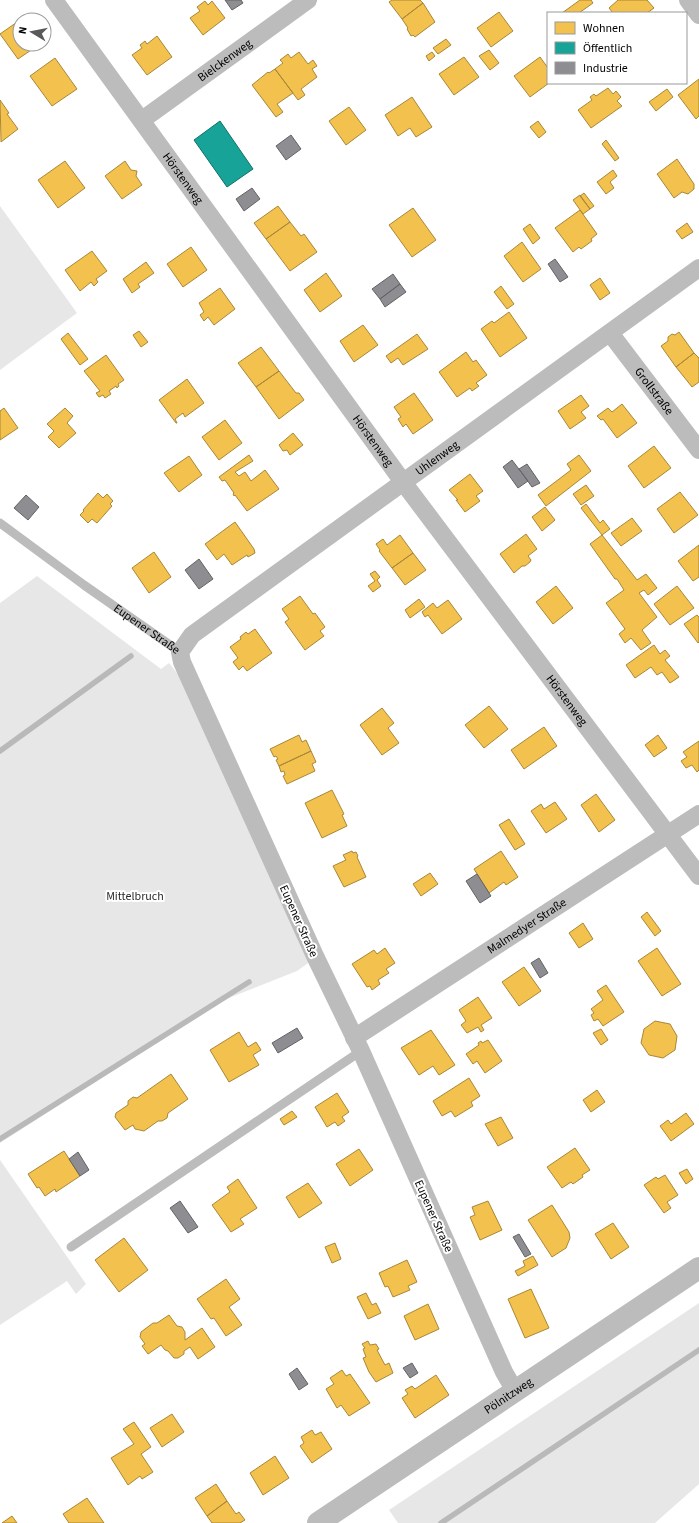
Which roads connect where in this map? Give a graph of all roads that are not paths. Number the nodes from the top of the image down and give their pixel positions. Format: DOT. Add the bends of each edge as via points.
graph roads {
  1 [pos="54,0"];
  2 [pos="308,0"];
  3 [pos="688,0"];
  4 [pos="699,15"];
  5 [pos="142,120"];
  6 [pos="699,268"];
  7 [pos="610,332"];
  8 [pos="699,450"];
  9 [pos="403,482"];
  10 [pos="0,523"];
  11 [pos="180,652"];
  12 [pos="699,814"];
  13 [pos="668,835"];
  14 [pos="699,876"];
  15 [pos="357,1044"];
  16 [pos="71,1247"];
  17 [pos="699,1268"];
  18 [pos="515,1391"];
  19 [pos="318,1523"];
  1 -- 5 [label="street, Hörstenweg"];
  2 -- 5 [label="street, Bielckenweg"];
  3 -- 4 [label="street"];
  5 -- 9 [label="street, Hörstenweg"];
  6 -- 7 [label="street, Uhlenweg"];
  7 -- 8 [label="street, Grollstraße"];
  7 -- 9 [label="street, Uhlenweg"];
  9 -- 11 [label="street, Uhlenweg" via="192,635"];
  9 -- 13 [label="street, Hörstenweg"];
  10 -- 11 [label="lane, Eupener Straße"];
  11 -- 15 [label="street, Eupener Straße" via="182,662"];
  12 -- 13 [label="street, Malmedyer Straße"];
  13 -- 14 [label="street, Hörstenweg"];
  13 -- 15 [label="street, Malmedyer Straße"];
  15 -- 16 [label="lane"];
  15 -- 18 [label="street, Eupener Straße" via="504,1372"];
  17 -- 18 [label="street, Pölnitzweg"];
  18 -- 19 [label="street, Pölnitzweg"];
}
